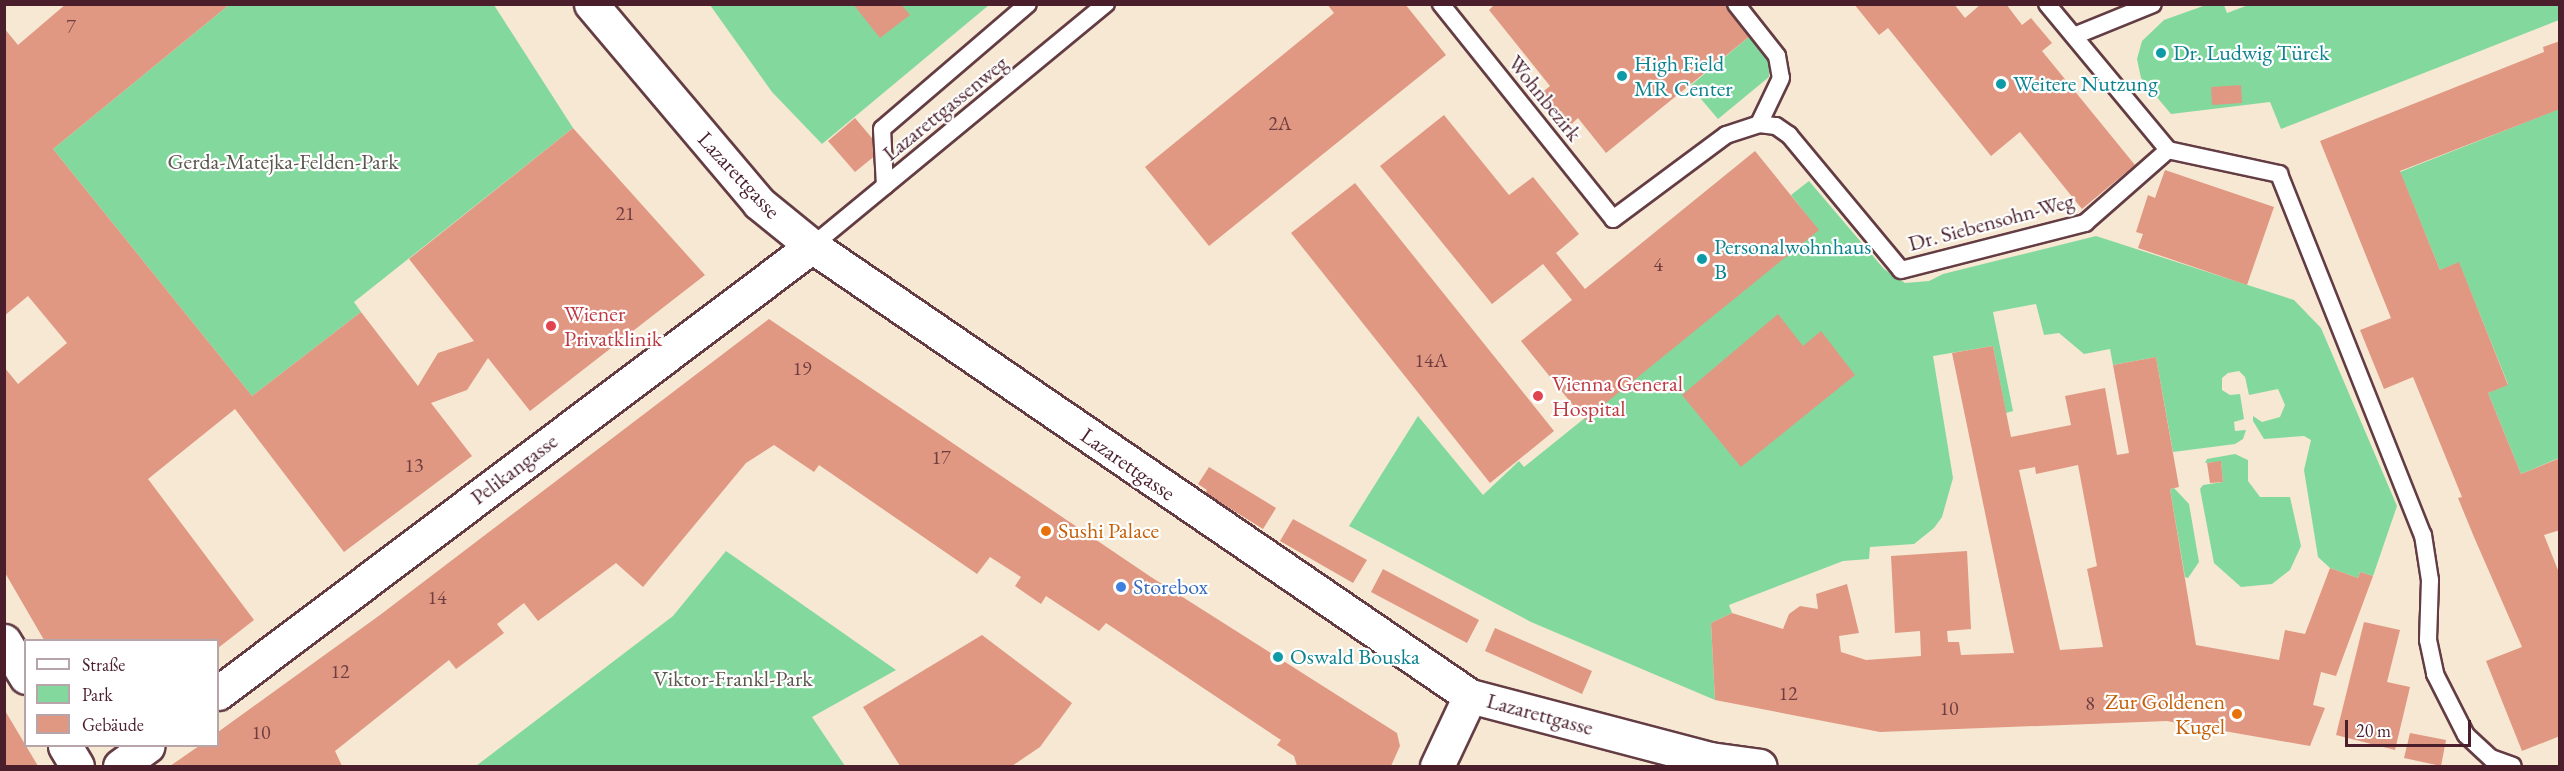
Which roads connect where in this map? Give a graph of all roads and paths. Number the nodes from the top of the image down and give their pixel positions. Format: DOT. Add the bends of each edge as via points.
graph roads {
  1 [pos="591,4"];
  2 [pos="1028,4"];
  3 [pos="1106,4"];
  4 [pos="1441,4"];
  5 [pos="1736,4"];
  6 [pos="2047,4"];
  7 [pos="2152,4"];
  8 [pos="2074,36"];
  9 [pos="1759,124"];
  10 [pos="2168,150"];
  11 [pos="885,186"];
  12 [pos="812,246"];
  13 [pos="4,641"];
  14 [pos="24,674"];
  15 [pos="219,692"];
  16 [pos="1470,696"];
  17 [pos="66,747"];
  18 [pos="147,747"];
  19 [pos="77,766"];
  20 [pos="120,766"];
  21 [pos="1437,766"];
  22 [pos="1760,766"];
  23 [pos="2512,766"];
  1 -- 12 [label="main road, Lazarettgasse" via="759,203"];
  2 -- 11 [label="lane" via="882,129"];
  3 -- 11 [label="lane, Lazarettgassenweg"];
  4 -- 9 [label="lane, Wohnbezirk" via="1613,219 1726,135"];
  5 -- 9 [label="lane" via="1777,56 1780,78"];
  6 -- 8 [label="lane"];
  7 -- 8 [label="lane"];
  8 -- 10 [label="lane"];
  9 -- 10 [label="lane, Dr. Siebensohn-Weg" via="1776,126 1789,135 1901,270 2085,224"];
  10 -- 23 [label="lane" via="2279,174 2423,535 2430,580 2428,640 2435,674 2466,735 2491,758"];
  11 -- 12 [label="lane, Lazarettgassenweg"];
  12 -- 15 [label="main road, Pelikangasse"];
  12 -- 16 [label="main road, Lazarettgasse"];
  13 -- 14 [label="main road"];
  16 -- 21 [label="main road"];
  16 -- 22 [label="main road, Lazarettgasse" via="1710,759"];
  17 -- 19 [label="main road"];
  18 -- 20 [label="main road"];
}
